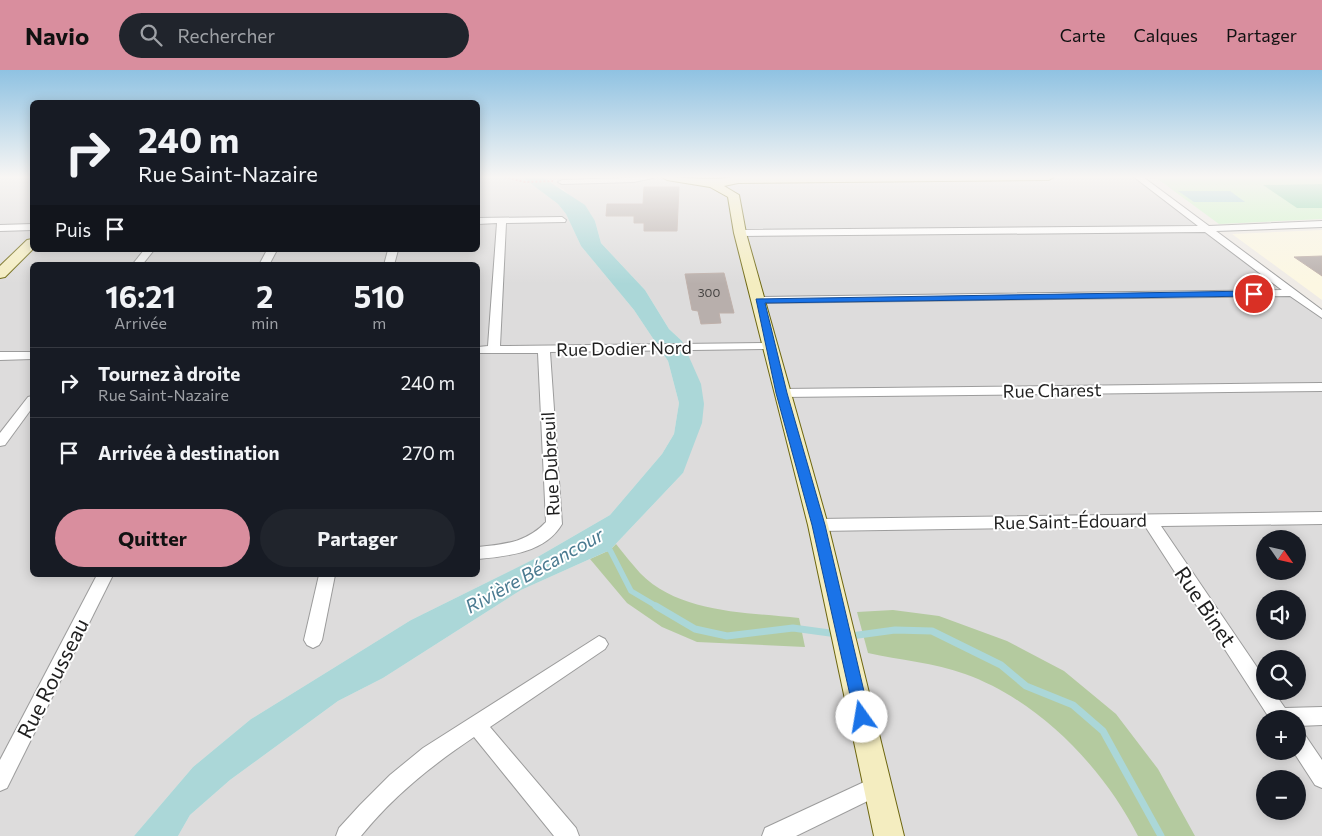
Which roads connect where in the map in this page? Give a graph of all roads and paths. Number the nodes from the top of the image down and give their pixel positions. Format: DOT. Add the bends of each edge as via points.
graph roads {
  1 [pos="736,213"];
  2 [pos="1186,213"];
  3 [pos="562,220"];
  4 [pos="480,221"];
  5 [pos="502,221"];
  6 [pos="1322,224"];
  7 [pos="30,227"];
  8 [pos="0,228"];
  9 [pos="1208,229"];
  10 [pos="740,233"];
  11 [pos="30,245"];
  12 [pos="0,274"];
  13 [pos="1294,293"];
  14 [pos="760,300"];
  15 [pos="1322,315"];
  16 [pos="771,346"];
  17 [pos="544,349"];
  18 [pos="480,350"];
  19 [pos="494,350"];
  20 [pos="0,356"];
  21 [pos="30,356"];
  22 [pos="1322,387"];
  23 [pos="782,393"];
  24 [pos="30,403"];
  25 [pos="0,442"];
  26 [pos="1322,518"];
  27 [pos="1148,519"];
  28 [pos="818,525"];
  29 [pos="480,553"];
  30 [pos="104,577"];
  31 [pos="327,577"];
  32 [pos="313,640"];
  33 [pos="599,644"];
  34 [pos="1275,710"];
  35 [pos="1322,716"];
  36 [pos="1306,717"];
  37 [pos="476,725"];
  38 [pos="1306,754"];
  39 [pos="1322,778"];
  40 [pos="0,781"];
  41 [pos="878,786"];
  42 [pos="347,836"];
  43 [pos="568,836"];
  44 [pos="773,836"];
  45 [pos="889,836"];
  1 -- 10 [label="street"];
  2 -- 9 [label="street"];
  3 -- 5 [label="street"];
  4 -- 5 [label="street"];
  5 -- 19 [label="street"];
  6 -- 9 [label="street"];
  7 -- 8 [label="street"];
  9 -- 10 [label="street"];
  9 -- 13 [label="street"];
  10 -- 14 [label="street"];
  11 -- 12 [label="street"];
  13 -- 14 [label="street"];
  13 -- 15 [label="street"];
  14 -- 16 [label="street"];
  16 -- 17 [label="street, Rue Dodier Nord"];
  16 -- 23 [label="street"];
  17 -- 19 [label="street, Rue Dodier Nord"];
  17 -- 29 [label="street, Rue Dubreuil" via="554,524 535,542 521,548"];
  18 -- 19 [label="street, Rue Dodier Nord"];
  20 -- 21 [label="street"];
  22 -- 23 [label="street, Rue Charest"];
  23 -- 28 [label="street"];
  24 -- 25 [label="street"];
  26 -- 27 [label="street, Rue Saint-Édouard"];
  27 -- 28 [label="street, Rue Saint-Édouard"];
  27 -- 34 [label="street, Rue Binet"];
  28 -- 41 [label="street"];
  30 -- 40 [label="street, Rue Rousseau"];
  31 -- 32 [label="street"];
  33 -- 37 [label="street"];
  35 -- 36 [label="street"];
  37 -- 42 [label="street" via="430,755 397,782"];
  37 -- 43 [label="street"];
  38 -- 39 [label="street"];
  41 -- 44 [label="street"];
  41 -- 45 [label="street"];
}
